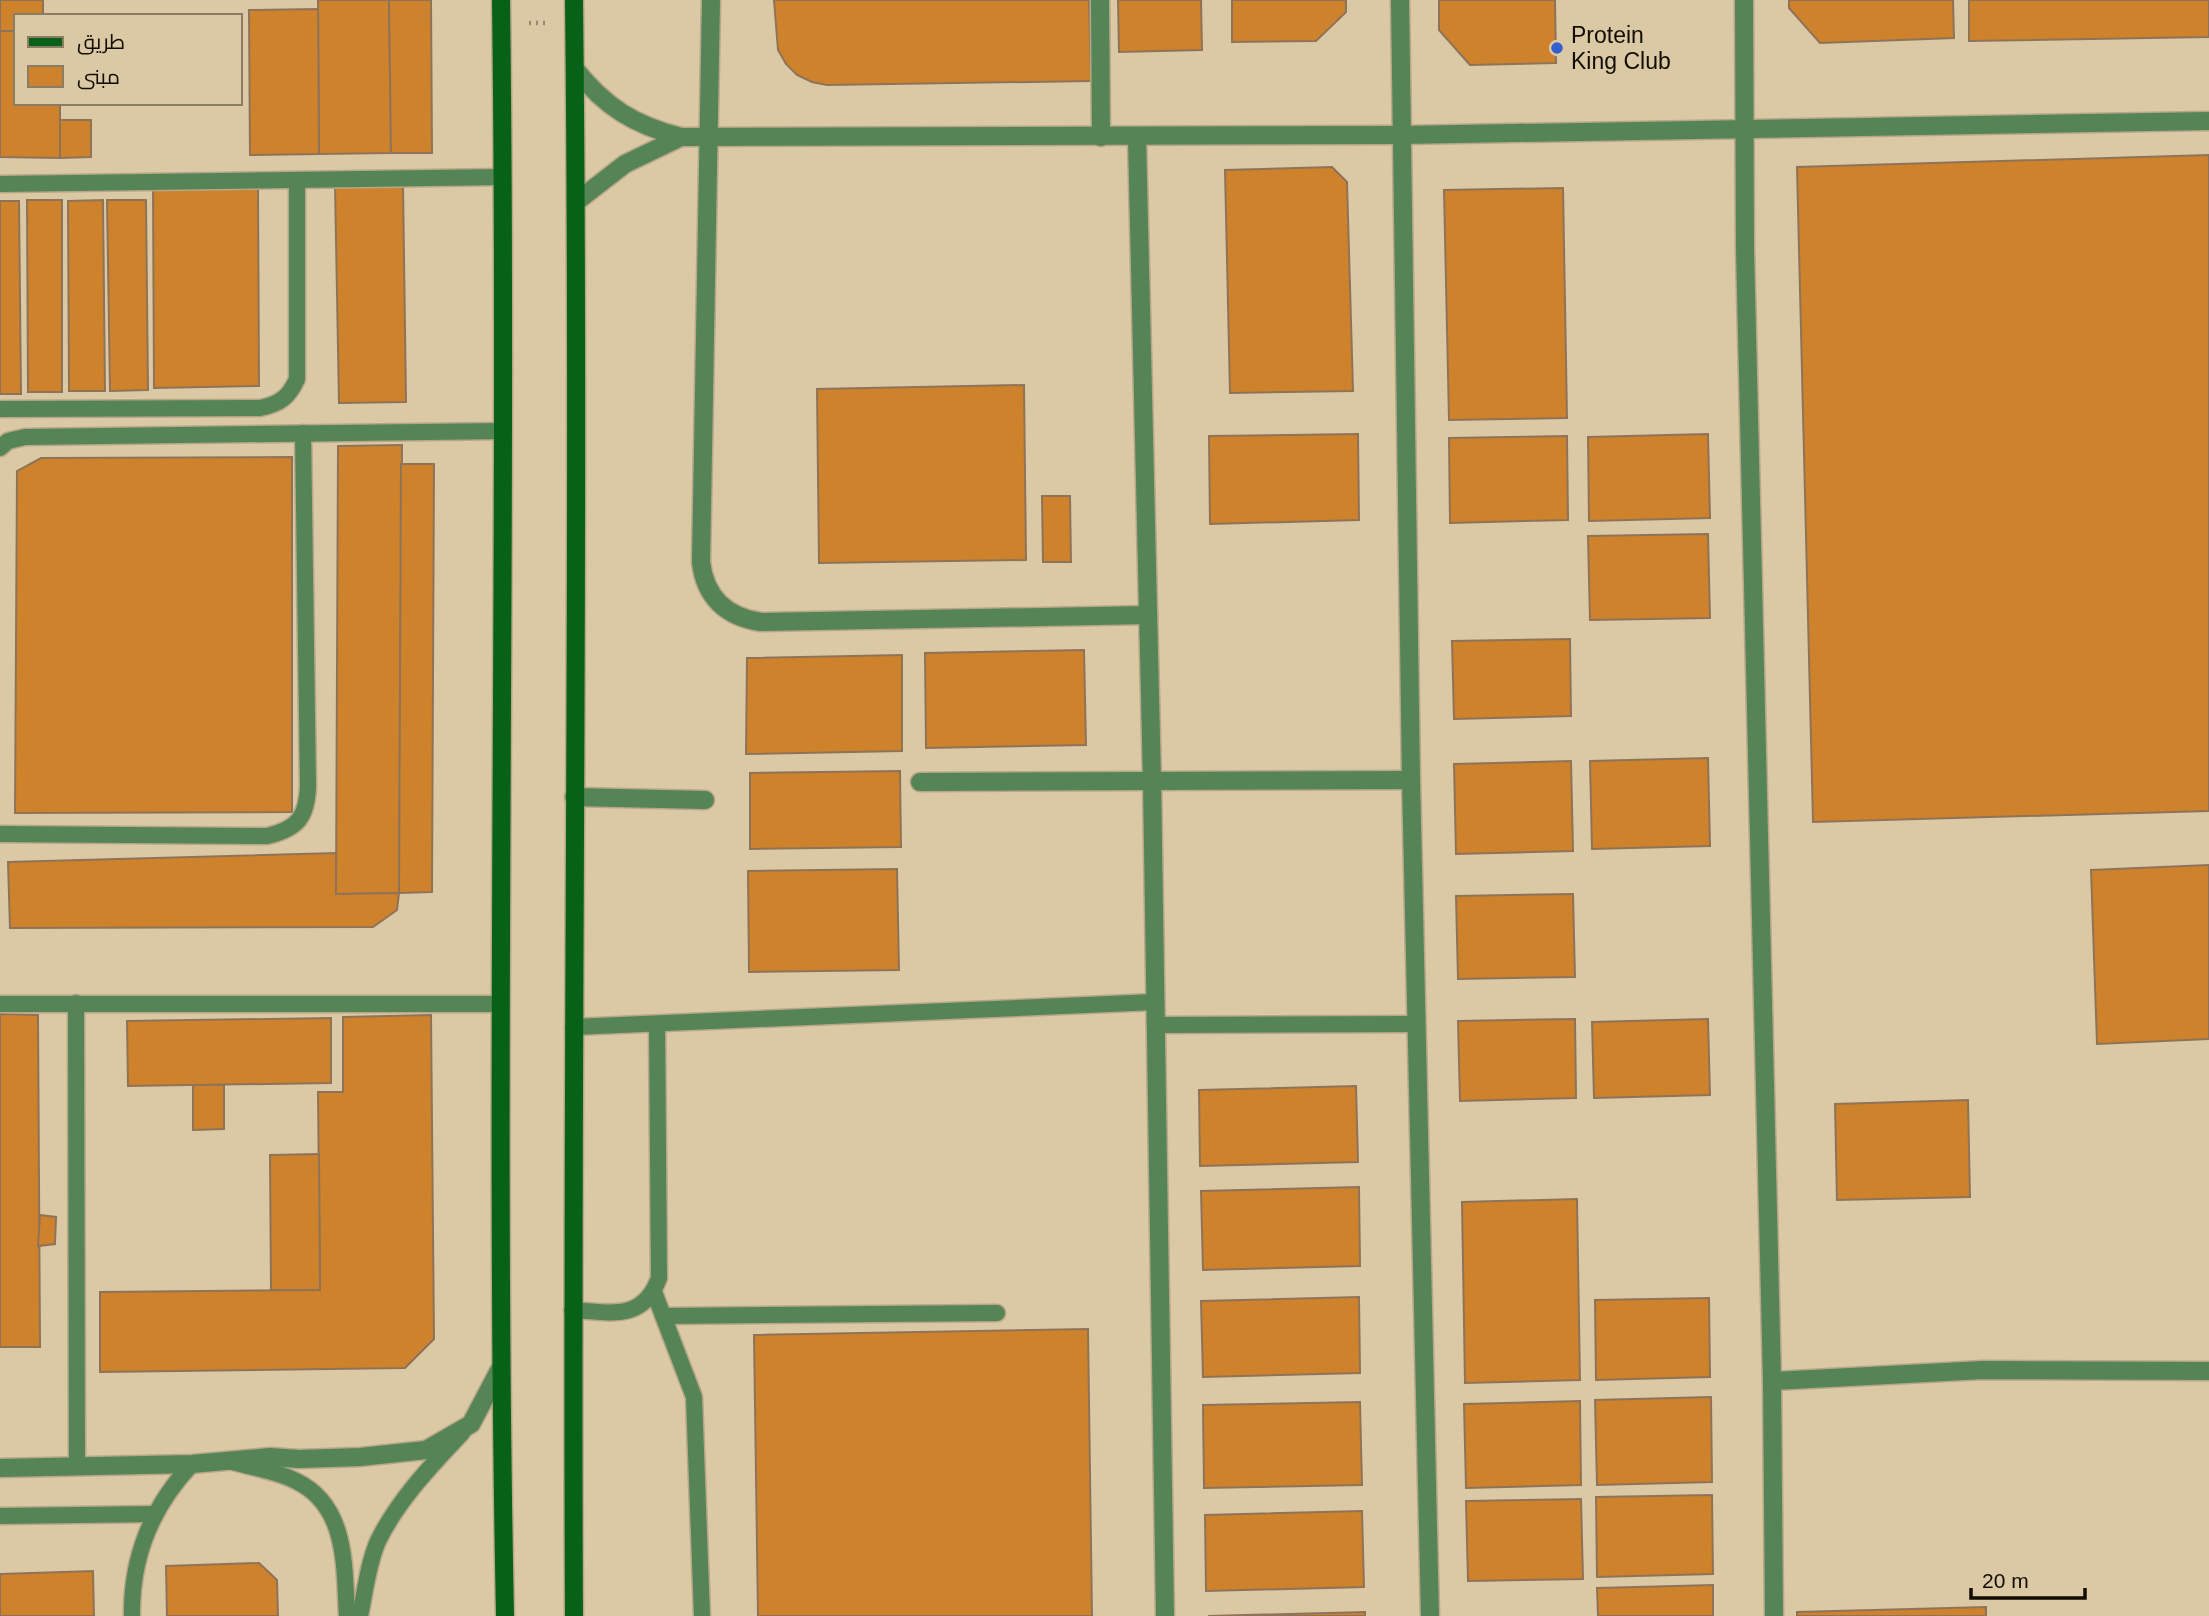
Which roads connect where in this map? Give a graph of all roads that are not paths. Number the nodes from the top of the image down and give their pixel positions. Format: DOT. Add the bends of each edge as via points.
graph roads {
  1 [pos="501,0"];
  2 [pos="573,0"];
  3 [pos="711,0"];
  4 [pos="1100,0"];
  5 [pos="1400,0"];
  6 [pos="1744,0"];
  7 [pos="575,69"];
  8 [pos="2209,121"];
  9 [pos="1745,131"];
  10 [pos="1402,135"];
  11 [pos="681,137"];
  12 [pos="1101,137"];
  13 [pos="1137,137"];
  14 [pos="709,138"];
  15 [pos="502,177"];
  16 [pos="297,180"];
  17 [pos="0,184"];
  18 [pos="576,202"];
  19 [pos="0,409"];
  20 [pos="503,430"];
  21 [pos="303,433"];
  22 [pos="0,448"];
  23 [pos="1148,615"];
  24 [pos="1411,779"];
  25 [pos="1152,781"];
  26 [pos="920,782"];
  27 [pos="574,797"];
  28 [pos="705,800"];
  29 [pos="0,834"];
  30 [pos="1155,1002"];
  31 [pos="0,1003"];
  32 [pos="76,1003"];
  33 [pos="501,1004"];
  34 [pos="1416,1024"];
  35 [pos="657,1025"];
  36 [pos="1155,1025"];
  37 [pos="573,1027"];
  38 [pos="654,1292"];
  39 [pos="572,1310"];
  40 [pos="997,1313"];
  41 [pos="663,1316"];
  42 [pos="500,1369"];
  43 [pos="2209,1371"];
  44 [pos="1772,1381"];
  45 [pos="471,1424"];
  46 [pos="231,1461"];
  47 [pos="192,1464"];
  48 [pos="77,1466"];
  49 [pos="0,1468"];
  50 [pos="155,1514"];
  51 [pos="0,1516"];
  52 [pos="132,1616"];
  53 [pos="347,1616"];
  54 [pos="360,1616"];
  55 [pos="505,1616"];
  56 [pos="574,1616"];
  57 [pos="702,1616"];
  58 [pos="1165,1616"];
  59 [pos="1430,1616"];
  60 [pos="1774,1616"];
  1 -- 15 [label="main road"];
  2 -- 7 [label="main road"];
  3 -- 14 [label="street"];
  4 -- 12 [label="street"];
  5 -- 10 [label="street"];
  6 -- 9 [label="street"];
  7 -- 11 [label="street" via="590,89 632,121"];
  7 -- 18 [label="main road"];
  8 -- 9 [label="street"];
  9 -- 10 [label="street"];
  9 -- 44 [label="street"];
  10 -- 13 [label="street"];
  10 -- 24 [label="street"];
  11 -- 14 [label="street"];
  11 -- 18 [label="street" via="625,164"];
  12 -- 13 [label="street"];
  12 -- 14 [label="street"];
  13 -- 23 [label="street"];
  14 -- 23 [label="street" via="701,562 709,592 719,604 745,620 761,622"];
  15 -- 16 [label="lane"];
  15 -- 20 [label="main road"];
  16 -- 17 [label="lane"];
  16 -- 19 [label="lane" via="298,379 285,399 260,408"];
  18 -- 27 [label="main road"];
  20 -- 21 [label="lane"];
  20 -- 33 [label="main road"];
  21 -- 22 [label="lane" via="25,437"];
  21 -- 29 [label="lane" via="308,786 307,805 299,821 285,832 267,835"];
  23 -- 25 [label="street"];
  24 -- 25 [label="street"];
  24 -- 34 [label="street"];
  25 -- 26 [label="street"];
  25 -- 30 [label="street"];
  27 -- 28 [label="street"];
  27 -- 37 [label="main road"];
  30 -- 35 [label="lane"];
  30 -- 36 [label="street"];
  31 -- 32 [label="lane"];
  32 -- 33 [label="lane"];
  32 -- 48 [label="lane"];
  33 -- 42 [label="main road"];
  34 -- 36 [label="lane"];
  34 -- 59 [label="street"];
  35 -- 37 [label="lane"];
  35 -- 38 [label="lane" via="659,1278"];
  36 -- 58 [label="street"];
  37 -- 39 [label="main road"];
  38 -- 39 [label="lane" via="634,1310"];
  38 -- 41 [label="lane"];
  39 -- 56 [label="main road"];
  40 -- 41 [label="lane"];
  41 -- 57 [label="lane" via="694,1397"];
  42 -- 45 [label="street"];
  42 -- 55 [label="main road"];
  43 -- 44 [label="street" via="1983,1370"];
  44 -- 60 [label="street"];
  45 -- 46 [label="street" via="426,1450 407,1453"];
  45 -- 54 [label="lane" via="395,1511 377,1543"];
  46 -- 47 [label="street"];
  46 -- 53 [label="lane" via="295,1480 322,1502 342,1546"];
  47 -- 48 [label="street"];
  47 -- 50 [label="lane"];
  48 -- 49 [label="street"];
  50 -- 51 [label="lane"];
  50 -- 52 [label="lane" via="137,1564"];
}
